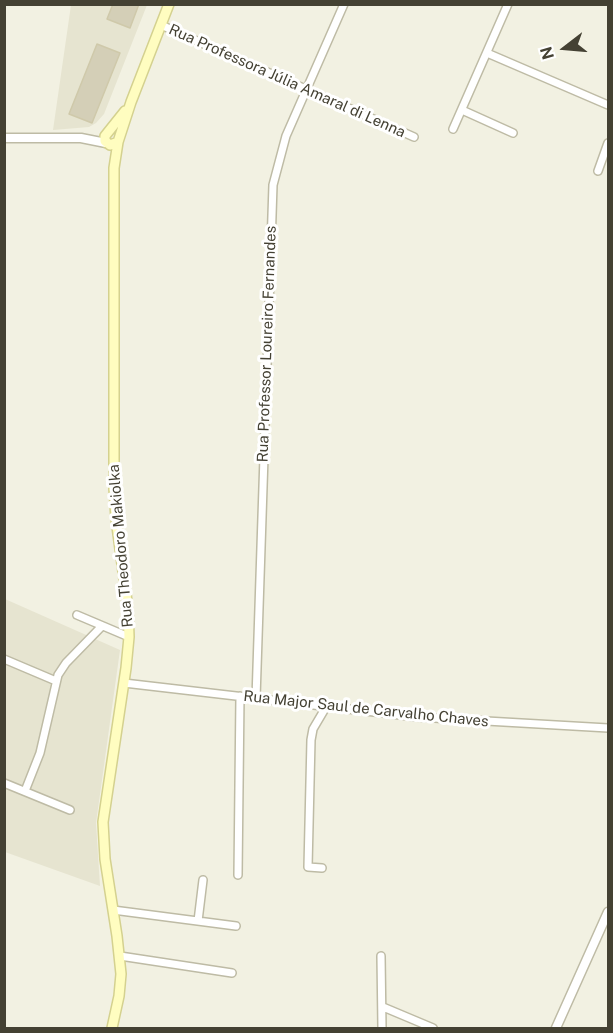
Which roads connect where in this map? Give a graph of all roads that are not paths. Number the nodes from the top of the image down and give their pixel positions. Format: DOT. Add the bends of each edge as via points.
graph roads {
  1 [pos="170,4"];
  2 [pos="344,4"];
  3 [pos="508,4"];
  4 [pos="161,25"];
  5 [pos="487,53"];
  6 [pos="306,90"];
  7 [pos="609,105"];
  8 [pos="462,110"];
  9 [pos="453,129"];
  10 [pos="513,133"];
  11 [pos="414,137"];
  12 [pos="4,138"];
  13 [pos="111,138"];
  14 [pos="609,143"];
  15 [pos="598,171"];
  16 [pos="77,615"];
  17 [pos="102,626"];
  18 [pos="129,637"];
  19 [pos="4,659"];
  20 [pos="56,681"];
  21 [pos="124,682"];
  22 [pos="240,696"];
  23 [pos="256,698"];
  24 [pos="326,706"];
  25 [pos="609,728"];
  26 [pos="4,783"];
  27 [pos="25,791"];
  28 [pos="70,810"];
  29 [pos="322,868"];
  30 [pos="238,875"];
  31 [pos="203,880"];
  32 [pos="113,910"];
  33 [pos="608,917"];
  34 [pos="198,921"];
  35 [pos="236,926"];
  36 [pos="120,956"];
  37 [pos="381,956"];
  38 [pos="232,973"];
  39 [pos="383,1006"];
  40 [pos="112,1029"];
  41 [pos="382,1029"];
  42 [pos="432,1029"];
  43 [pos="556,1029"];
  1 -- 4 [label="main road, Rua Theodoro Makiolka"];
  2 -- 6 [label="street, Rua Professor Loureiro Fernandes"];
  3 -- 5 [label="street"];
  4 -- 6 [label="street, Rua Professora Júlia Amaral di Lenna"];
  4 -- 13 [label="main road, Rua Theodoro Makiolka" via="131,102"];
  5 -- 7 [label="street"];
  5 -- 8 [label="street"];
  6 -- 11 [label="street, Rua Professora Júlia Amaral di Lenna"];
  6 -- 23 [label="street, Rua Professor Loureiro Fernandes" via="280,151 272,199"];
  8 -- 9 [label="street"];
  8 -- 10 [label="street"];
  12 -- 13 [label="street"];
  13 -- 18 [label="main road, Rua Theodoro Makiolka" via="114,488"];
  14 -- 15 [label="street"];
  16 -- 17 [label="street"];
  17 -- 18 [label="street"];
  17 -- 20 [label="street" via="66,663"];
  18 -- 21 [label="main road, Rua Theodoro Makiolka"];
  19 -- 20 [label="street"];
  20 -- 27 [label="street" via="40,753"];
  21 -- 22 [label="street, Rua Major Saul de Carvalho Chaves"];
  21 -- 32 [label="main road, Rua Theodoro Makiolka" via="103,822"];
  22 -- 23 [label="street, Rua Major Saul de Carvalho Chaves"];
  22 -- 30 [label="street"];
  23 -- 24 [label="street, Rua Major Saul de Carvalho Chaves"];
  24 -- 25 [label="street, Rua Major Saul de Carvalho Chaves" via="447,720"];
  24 -- 29 [label="street" via="312,734 308,867"];
  26 -- 27 [label="street"];
  27 -- 28 [label="street"];
  31 -- 34 [label="street"];
  32 -- 34 [label="street"];
  32 -- 36 [label="main road, Rua Theodoro Makiolka"];
  33 -- 43 [label="street"];
  34 -- 35 [label="street"];
  36 -- 38 [label="street"];
  36 -- 40 [label="main road, Rua Theodoro Makiolka" via="119,996"];
  37 -- 39 [label="street"];
  39 -- 41 [label="street"];
  39 -- 42 [label="street"];
}
